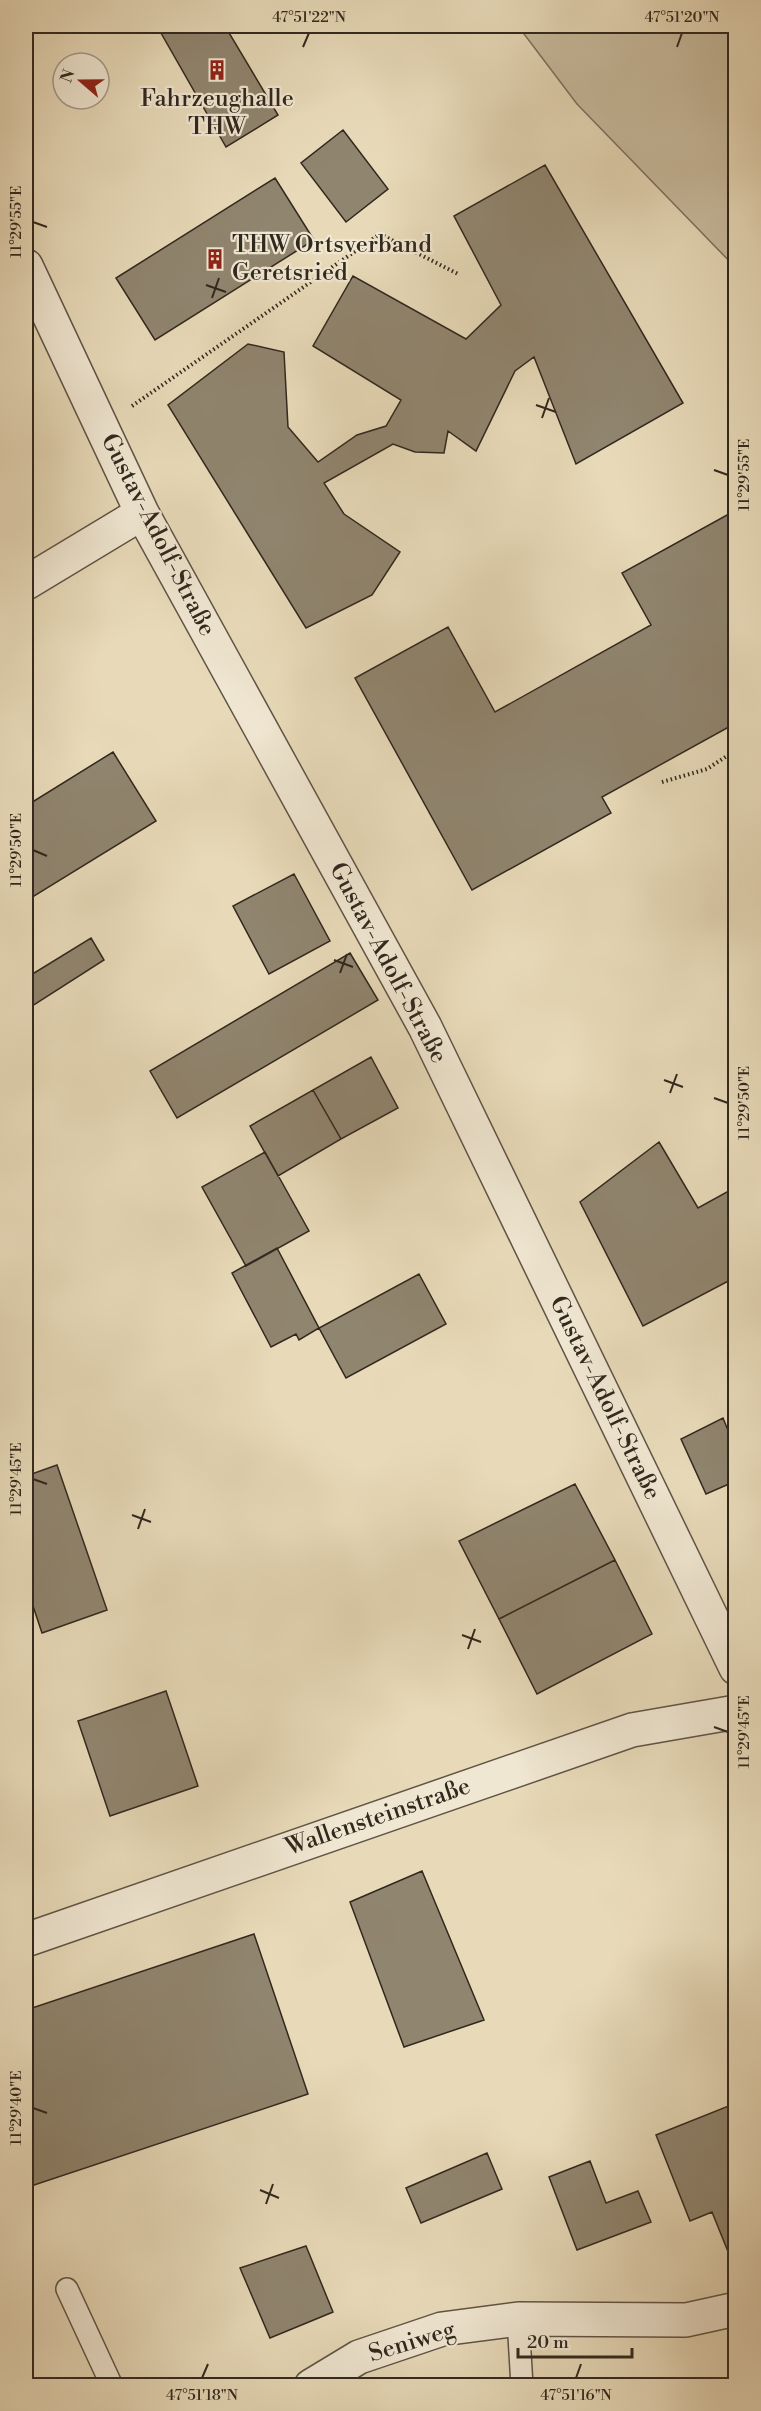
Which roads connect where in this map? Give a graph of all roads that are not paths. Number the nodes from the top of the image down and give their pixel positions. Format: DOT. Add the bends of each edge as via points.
graph roads {
  1 [pos="26,266"];
  2 [pos="142,513"];
  3 [pos="26,583"];
  4 [pos="735,1668"];
  5 [pos="735,1712"];
  6 [pos="26,1940"];
  7 [pos="68,2289"];
  8 [pos="735,2309"];
  9 [pos="518,2319"];
  10 [pos="112,2385"];
  11 [pos="311,2385"];
  12 [pos="522,2385"];
  1 -- 2 [label="street, Gustav-Adolf-Straße"];
  2 -- 3 [label="street"];
  2 -- 4 [label="street, Gustav-Adolf-Straße" via="425,1027"];
  5 -- 6 [label="street, Wallensteinstraße" via="632,1730"];
  7 -- 10 [label="lane"];
  8 -- 9 [label="street, Seniweg" via="686,2320"];
  9 -- 11 [label="street, Seniweg" via="442,2329 359,2357"];
  9 -- 12 [label="lane"];
}
